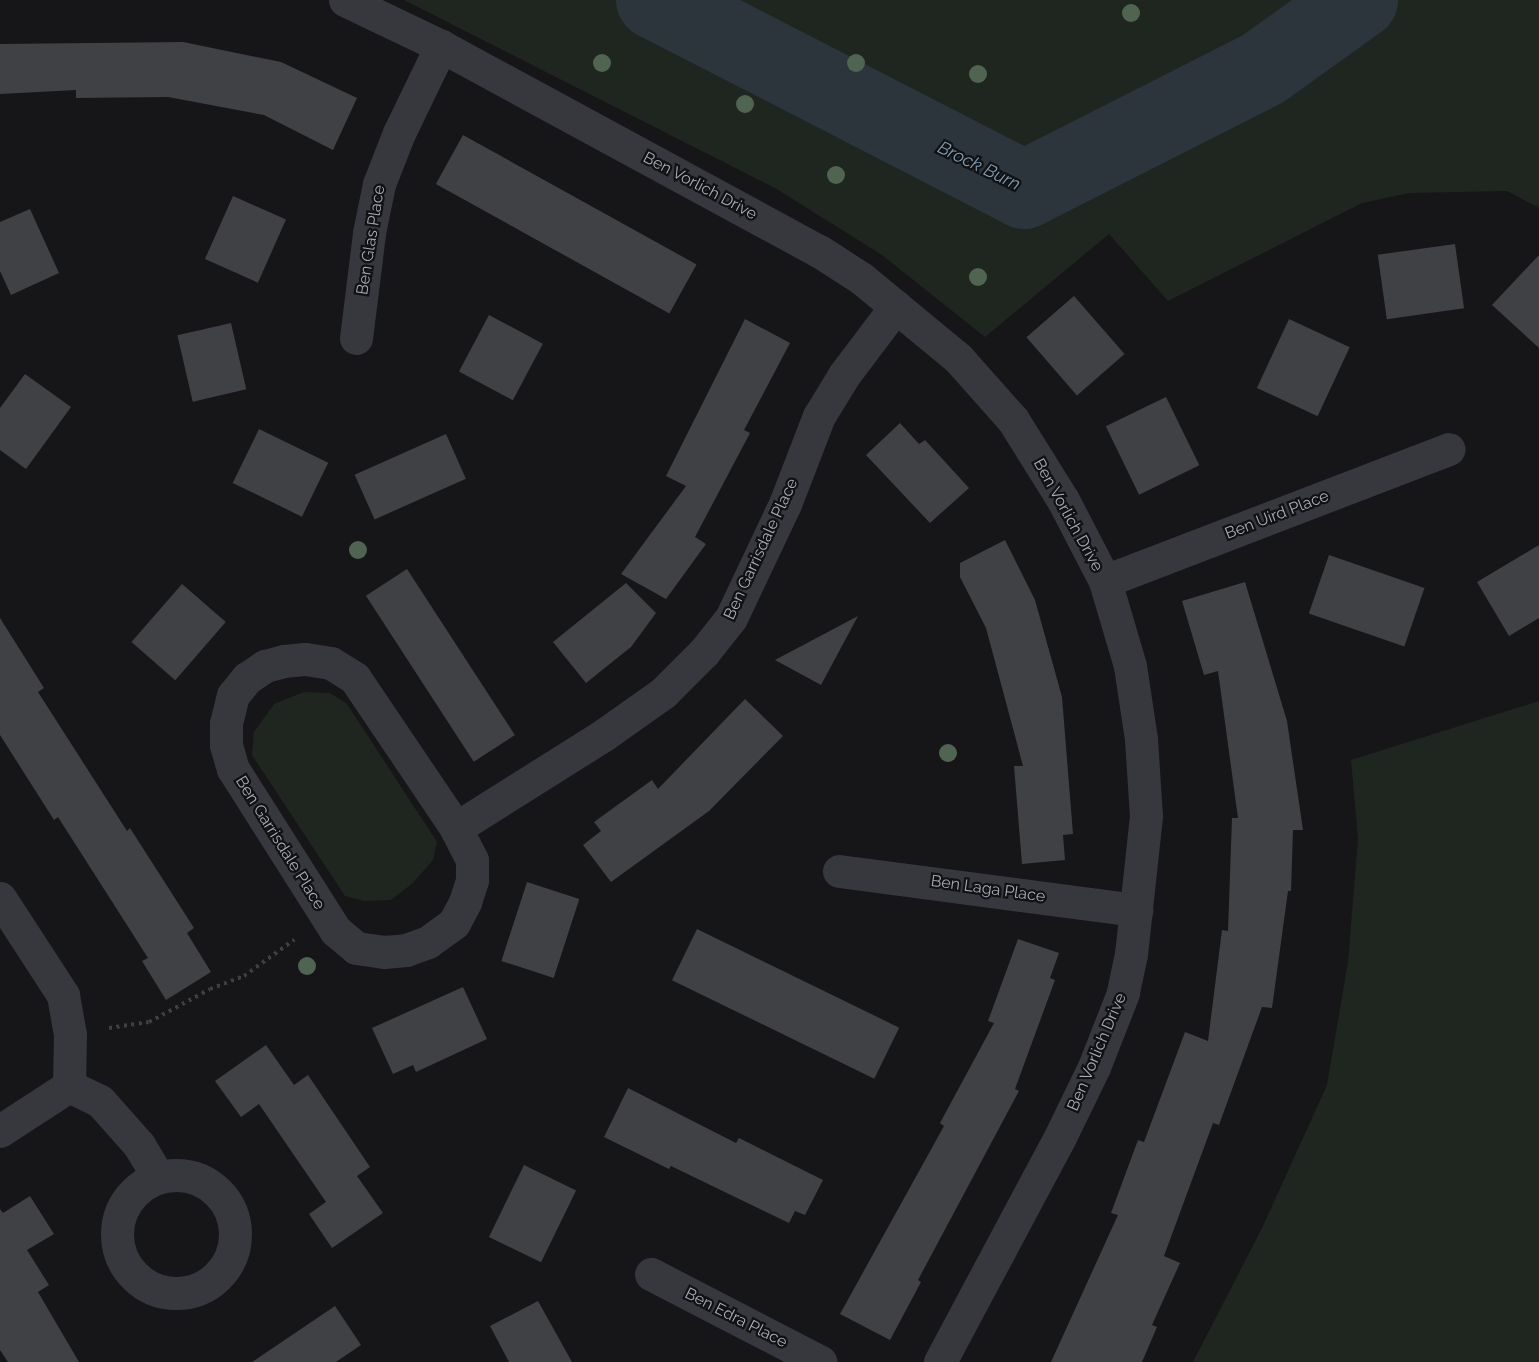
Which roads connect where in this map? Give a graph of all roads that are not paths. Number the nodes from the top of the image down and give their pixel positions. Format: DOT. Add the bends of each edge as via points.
graph roads {
  1 [pos="345,0"];
  2 [pos="441,46"];
  3 [pos="896,306"];
  4 [pos="356,338"];
  5 [pos="1448,449"];
  6 [pos="1105,581"];
  7 [pos="456,828"];
  8 [pos="839,871"];
  9 [pos="0,898"];
  10 [pos="1136,910"];
  11 [pos="69,1086"];
  12 [pos="0,1131"];
  13 [pos="158,1177"];
  14 [pos="651,1274"];
  15 [pos="821,1362"];
  16 [pos="940,1362"];
  1 -- 2 [label="street, Ben Vorlich Drive"];
  2 -- 3 [label="street, Ben Vorlich Drive" via="819,251"];
  2 -- 4 [label="street, Ben Glas Place" via="379,184"];
  3 -- 6 [label="street, Ben Vorlich Drive" via="958,358 1013,420 1063,500"];
  3 -- 7 [label="street, Ben Garrisdale Place" via="844,375 819,416 752,577 731,618 704,652 663,693"];
  5 -- 6 [label="street, Ben Uird Place"];
  6 -- 10 [label="street, Ben Vorlich Drive" via="1130,666 1141,739 1146,816"];
  7 -- 7 [label="street, Ben Garrisdale Place" via="472,860 472,880 454,923 428,942 406,950 356,948 336,931 233,769 226,745 226,723 233,695 265,666 305,659 330,663 355,678"];
  8 -- 10 [label="street, Ben Laga Place"];
  9 -- 11 [label="street" via="63,995 70,1034"];
  10 -- 16 [label="street, Ben Vorlich Drive" via="1123,993 1094,1067"];
  11 -- 12 [label="street"];
  11 -- 13 [label="street" via="100,1101 138,1145"];
  14 -- 15 [label="street, Ben Edra Place"];
}
